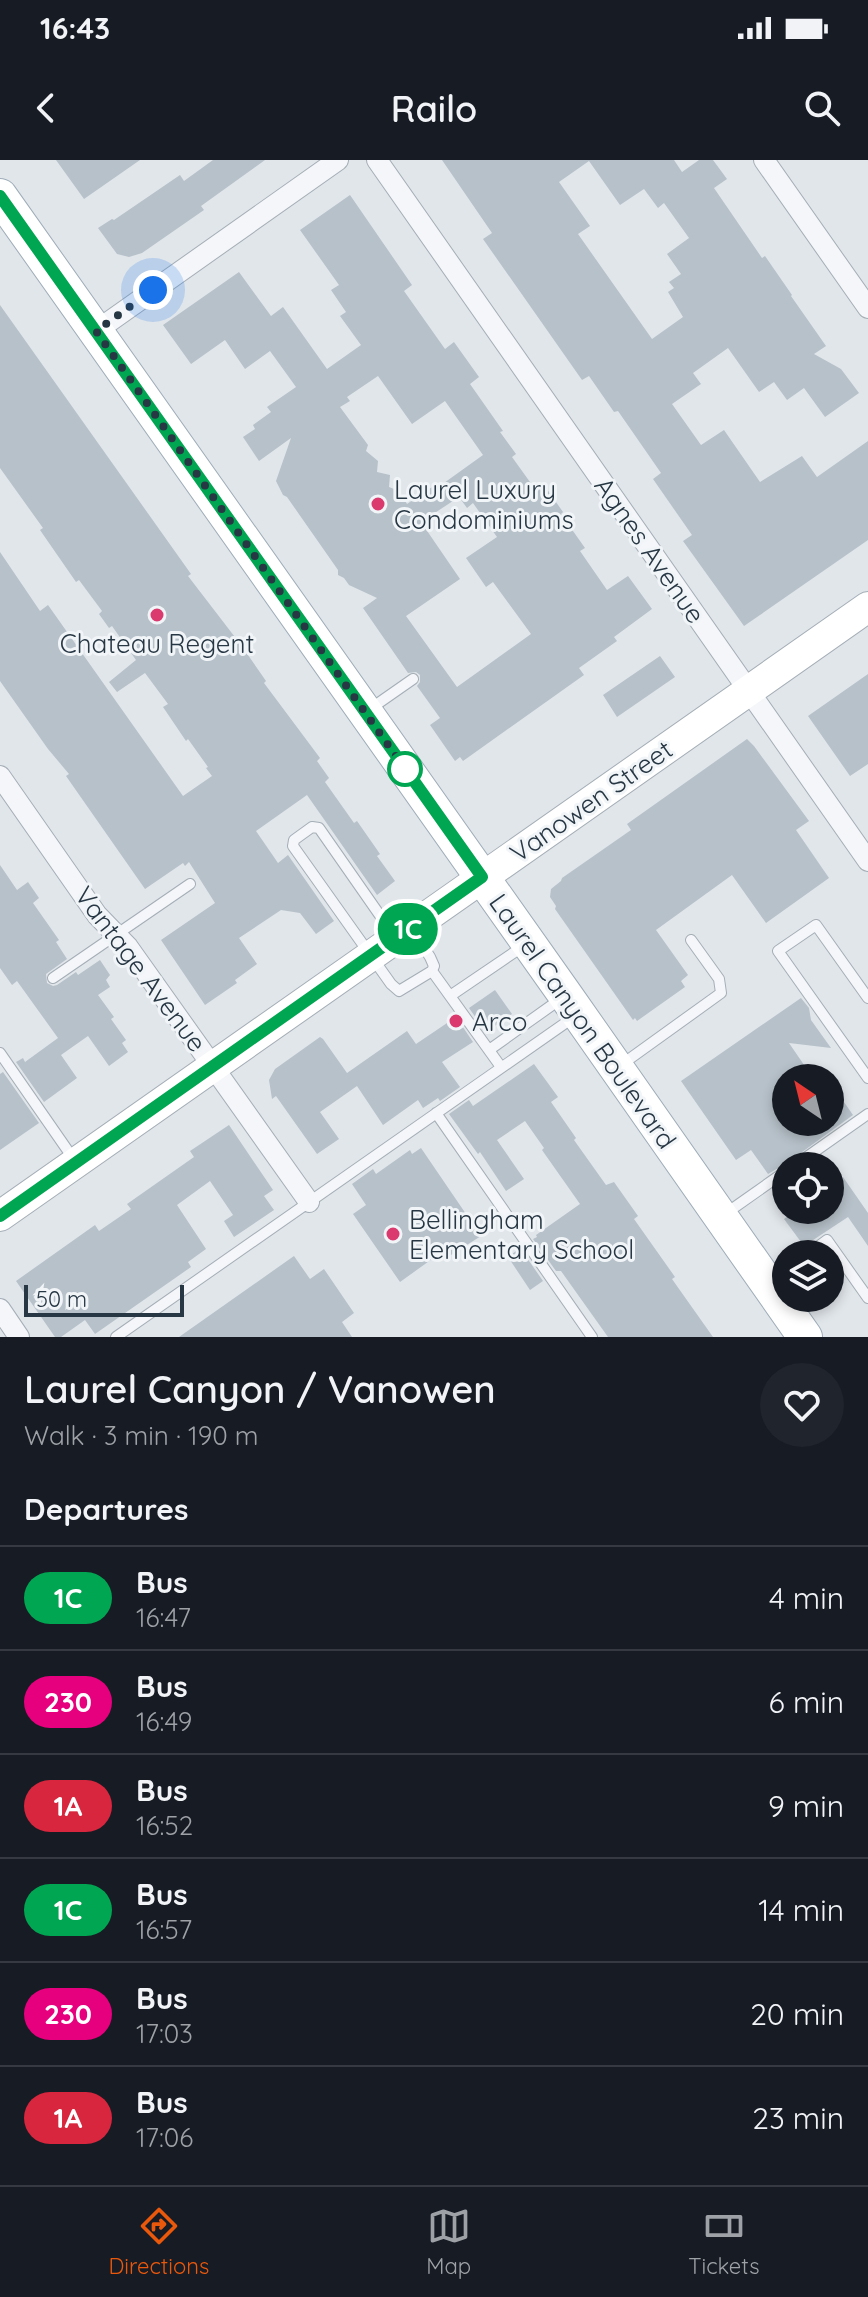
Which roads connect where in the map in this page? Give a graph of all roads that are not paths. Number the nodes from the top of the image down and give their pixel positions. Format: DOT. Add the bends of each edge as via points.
graph roads {
  1 [pos="338,160"];
  2 [pos="377,160"];
  3 [pos="764,160"];
  4 [pos="4,210"];
  5 [pos="868,308"];
  6 [pos="96,331"];
  7 [pos="868,607"];
  8 [pos="413,679"];
  9 [pos="748,691"];
  10 [pos="365,713"];
  11 [pos="0,776"];
  12 [pos="868,861"];
  13 [pos="482,877"];
  14 [pos="190,884"];
  15 [pos="403,933"];
  16 [pos="116,934"];
  17 [pos="691,940"];
  18 [pos="528,943"];
  19 [pos="370,956"];
  20 [pos="432,971"];
  21 [pos="53,978"];
  22 [pos="450,996"];
  23 [pos="868,998"];
  24 [pos="572,1005"];
  25 [pos="489,1050"];
  26 [pos="0,1053"];
  27 [pos="214,1066"];
  28 [pos="501,1067"];
  29 [pos="617,1068"];
  30 [pos="868,1078"];
  31 [pos="436,1113"];
  32 [pos="868,1114"];
  33 [pos="814,1152"];
  34 [pos="76,1162"];
  35 [pos="772,1181"];
  36 [pos="309,1202"];
  37 [pos="0,1216"];
  38 [pos="720,1217"];
  39 [pos="844,1264"];
  40 [pos="868,1298"];
  41 [pos="0,1309"];
  42 [pos="19,1337"];
  43 [pos="116,1337"];
  44 [pos="592,1337"];
  45 [pos="805,1337"];
  1 -- 6 [label="street"];
  2 -- 9 [label="street, Agnes Avenue"];
  3 -- 5 [label="street"];
  4 -- 6 [label="main road, Laurel Canyon Boulevard"];
  6 -- 10 [label="main road, Laurel Canyon Boulevard"];
  7 -- 9 [label="main road, Vanowen Street"];
  8 -- 10 [label="lane"];
  9 -- 12 [label="street, Agnes Avenue"];
  9 -- 13 [label="main road, Vanowen Street"];
  10 -- 13 [label="main road, Laurel Canyon Boulevard"];
  11 -- 16 [label="street, Vantage Avenue" via="97,915"];
  13 -- 15 [label="main road, Vanowen Street"];
  13 -- 18 [label="main road, Laurel Canyon Boulevard"];
  14 -- 16 [label="lane"];
  15 -- 19 [label="main road, Vanowen Street"];
  15 -- 19 [label="lane" via="319,828 312,827 293,846"];
  15 -- 20 [label="lane" via="434,963"];
  16 -- 21 [label="lane"];
  16 -- 27 [label="street, Vantage Avenue"];
  17 -- 29 [label="lane" via="719,979 721,993"];
  18 -- 22 [label="lane"];
  18 -- 24 [label="main road, Laurel Canyon Boulevard"];
  19 -- 20 [label="lane" via="399,991"];
  19 -- 27 [label="main road, Vanowen Street"];
  20 -- 22 [label="lane"];
  22 -- 25 [label="lane"];
  23 -- 30 [label="lane" via="816,925 778,951"];
  24 -- 25 [label="lane"];
  24 -- 28 [label="lane"];
  24 -- 29 [label="main road, Laurel Canyon Boulevard"];
  25 -- 28 [label="lane"];
  26 -- 34 [label="lane"];
  27 -- 34 [label="main road, Vanowen Street"];
  27 -- 36 [label="street, Vantage Avenue"];
  28 -- 31 [label="lane"];
  29 -- 38 [label="main road, Laurel Canyon Boulevard"];
  31 -- 36 [label="lane"];
  31 -- 44 [label="lane"];
  32 -- 33 [label="lane"];
  34 -- 37 [label="main road, Vanowen Street"];
  35 -- 38 [label="lane"];
  36 -- 43 [label="lane"];
  38 -- 45 [label="main road, Laurel Canyon Boulevard" via="772,1280"];
  39 -- 40 [label="lane"];
  41 -- 42 [label="street"];
}
